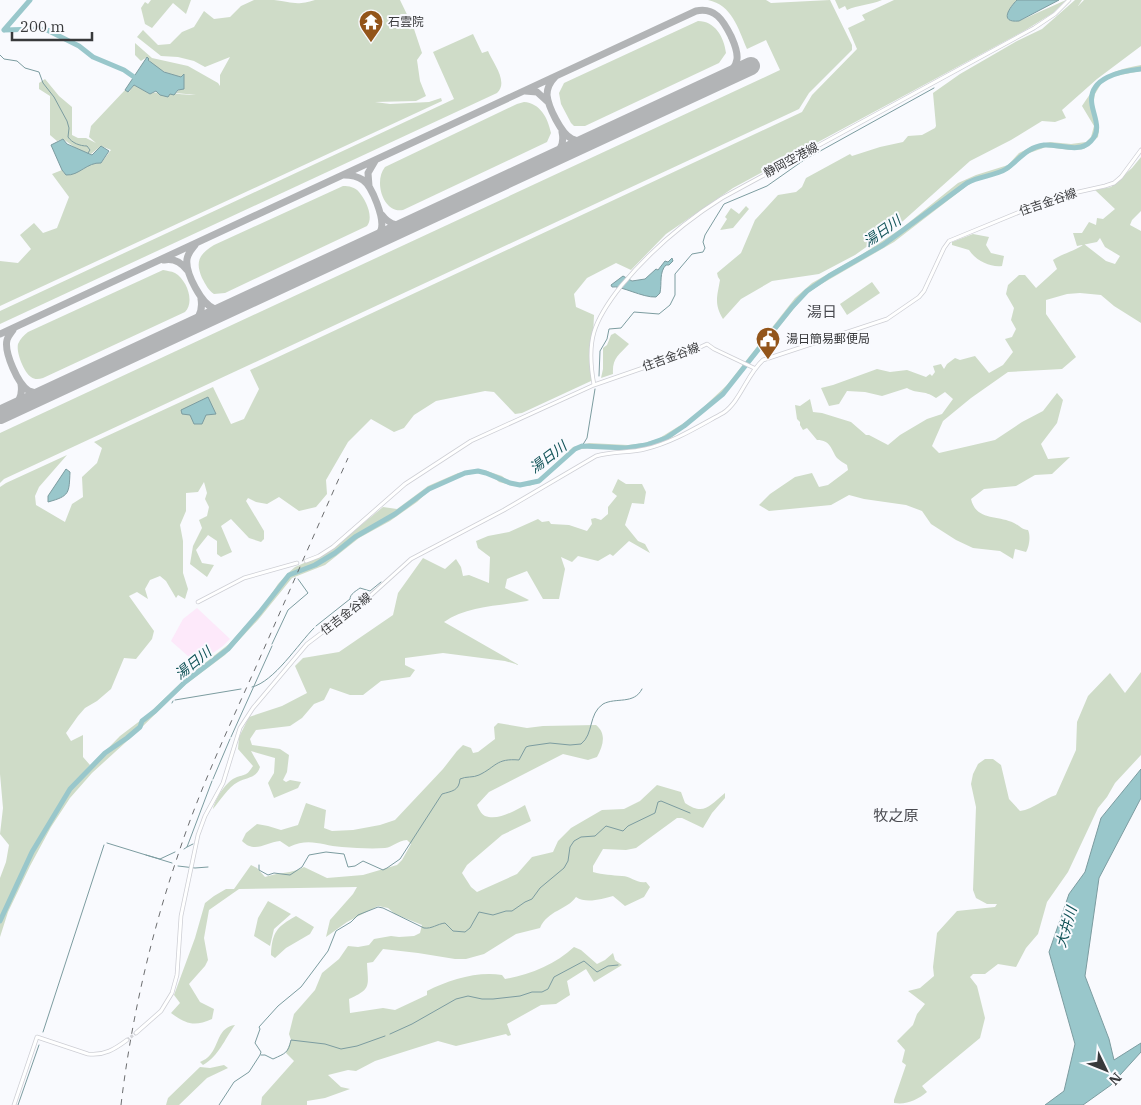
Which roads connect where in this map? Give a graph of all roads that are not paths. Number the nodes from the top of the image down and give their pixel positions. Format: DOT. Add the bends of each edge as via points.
graph roads {
  1 [pos="1069,0"];
  2 [pos="1141,150"];
  3 [pos="754,368"];
  4 [pos="594,385"];
  5 [pos="306,561"];
  6 [pos="297,563"];
  7 [pos="198,602"];
  8 [pos="136,1033"];
  9 [pos="127,1040"];
  10 [pos="14,1105"];
  1 -- 4 [label="main road, 静岡空港線" via="1034,28 722,198 667,237 603,311 591,349"];
  2 -- 3 [label="main road, 住吉金谷線" via="1114,183 1056,197 949,241 924,291 887,319 766,358"];
  3 -- 4 [label="main road, 住吉金谷線" via="707,344"];
  3 -- 8 [label="main road, 住吉金谷線" via="723,413 667,442 596,456 504,510 420,553 301,650 240,728 223,784 198,835 181,916 177,975 172,993 161,1011"];
  4 -- 5 [label="main road, 住吉金谷線" via="458,449 399,489 333,547"];
  6 -- 7 [label="main road" via="241,579"];
  9 -- 10 [label="main road" via="115,1049 88,1054 37,1037"];
}
